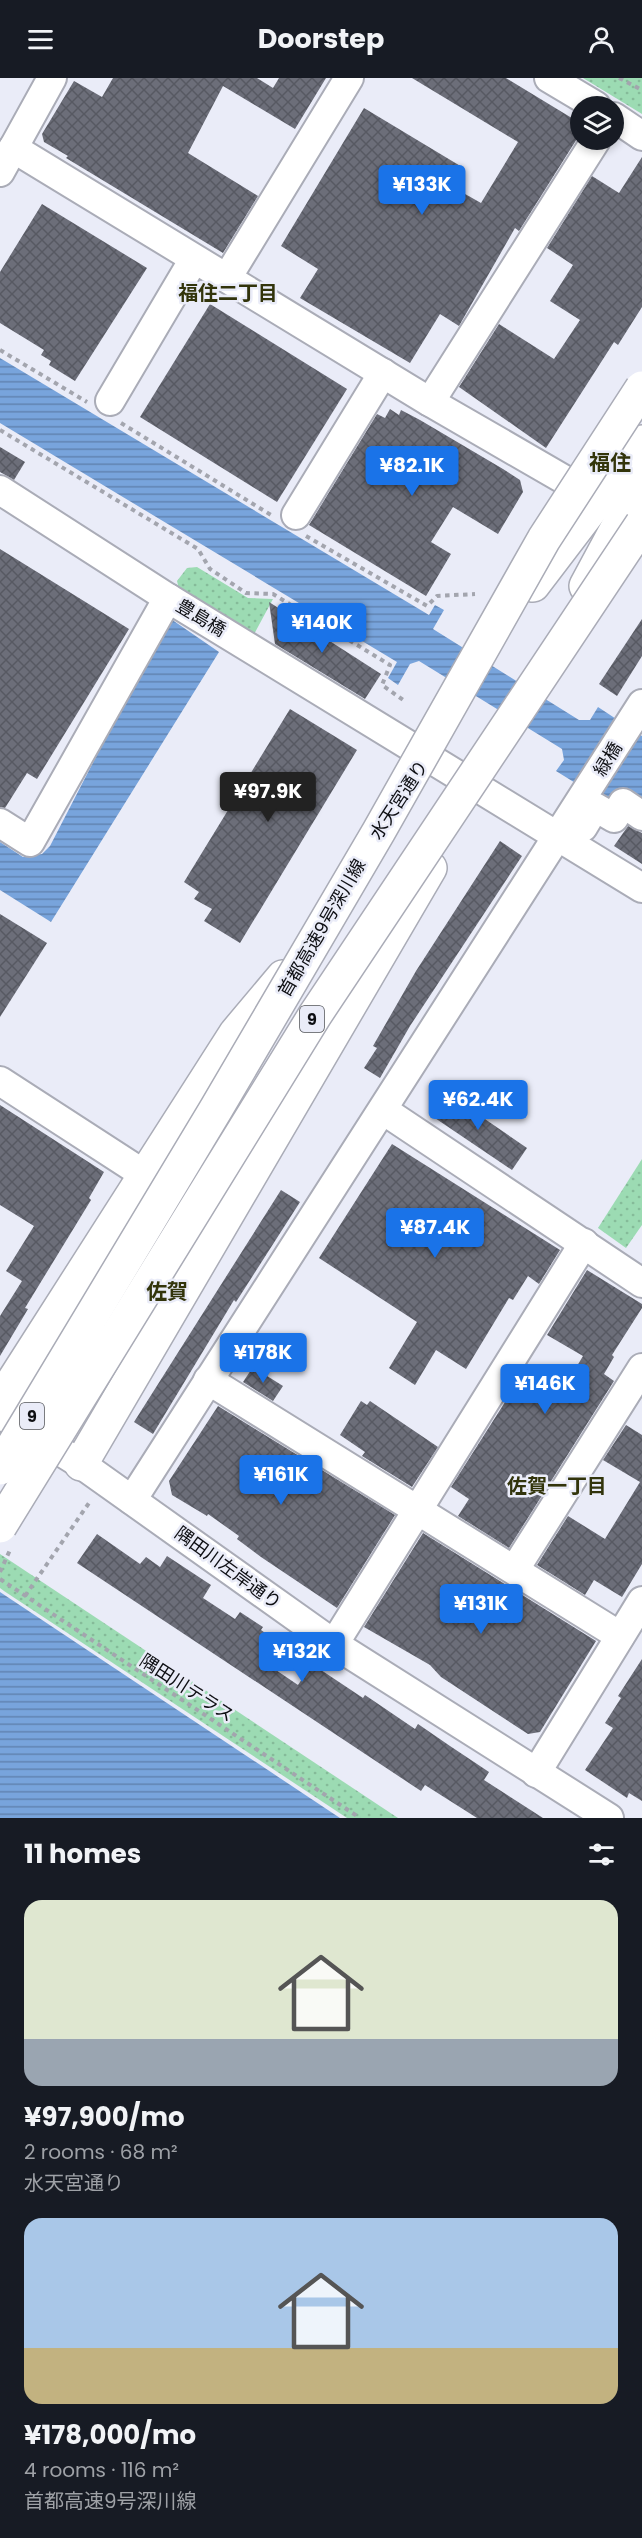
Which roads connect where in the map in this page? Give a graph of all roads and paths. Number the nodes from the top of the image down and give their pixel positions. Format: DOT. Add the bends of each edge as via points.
graph roads {
  1 [pos="52,78"];
  2 [pos="349,78"];
  3 [pos="549,78"];
  4 [pos="619,78"];
  5 [pos="642,90"];
  6 [pos="579,96"];
  7 [pos="624,124"];
  8 [pos="642,136"];
  9 [pos="590,150"];
  10 [pos="6,160"];
  11 [pos="194,259"];
  12 [pos="227,278"];
  13 [pos="0,350"];
  14 [pos="383,373"];
  15 [pos="642,386"];
  16 [pos="430,402"];
  17 [pos="108,410"];
  18 [pos="0,430"];
  19 [pos="639,461"];
  20 [pos="577,487"];
  21 [pos="0,490"];
  22 [pos="291,522"];
  23 [pos="642,523"];
  24 [pos="533,585"];
  25 [pos="475,594"];
  26 [pos="168,598"];
  27 [pos="575,608"];
  28 [pos="406,702"];
  29 [pos="636,714"];
  30 [pos="427,757"];
  31 [pos="465,781"];
  32 [pos="642,816"];
  33 [pos="0,823"];
  34 [pos="571,832"];
  35 [pos="642,888"];
  36 [pos="0,1081"];
  37 [pos="383,1110"];
  38 [pos="145,1175"];
  39 [pos="584,1243"];
  40 [pos="642,1283"];
  41 [pos="64,1363"];
  42 [pos="642,1368"];
  43 [pos="208,1380"];
  44 [pos="0,1402"];
  45 [pos="0,1414"];
  46 [pos="0,1434"];
  47 [pos="81,1464"];
  48 [pos="0,1468"];
  49 [pos="92,1500"];
  50 [pos="132,1500"];
  51 [pos="418,1509"];
  52 [pos="0,1526"];
  53 [pos="515,1569"];
  54 [pos="0,1579"];
  55 [pos="25,1596"];
  56 [pos="642,1601"];
  57 [pos="620,1636"];
  58 [pos="334,1644"];
  59 [pos="536,1773"];
  60 [pos="360,1818"];
  61 [pos="609,1818"];
  1 -- 10 [label="street"];
  2 -- 12 [label="street"];
  3 -- 6 [label="street"];
  4 -- 5 [label="path"];
  7 -- 8 [label="street"];
  9 -- 16 [label="street"];
  10 -- 11 [label="street"];
  11 -- 12 [label="street"];
  11 -- 17 [label="street"];
  12 -- 14 [label="street"];
  13 -- 17 [label="path"];
  14 -- 16 [label="street"];
  14 -- 22 [label="street"];
  15 -- 20 [label="main road"];
  15 -- 41 [label="main road, 首都高速9号深川線 / 9, bridge" via="544,539 373,842"];
  16 -- 20 [label="street"];
  17 -- 22 [label="path"];
  18 -- 28 [label="path" via="198,549 210,569 246,593 273,594 390,665 382,686"];
  19 -- 24 [label="main road"];
  19 -- 27 [label="main road"];
  20 -- 24 [label="main road"];
  21 -- 26 [label="street, 豊島橋"];
  22 -- 25 [label="path" via="427,606 437,596"];
  23 -- 27 [label="main road"];
  23 -- 52 [label="main road, 首都高速9号深川線 / 9, bridge" via="315,1015"];
  24 -- 30 [label="main road, 水天宮通り"];
  26 -- 30 [label="street, 豊島橋"];
  26 -- 33 [label="street" via="30,842"];
  27 -- 31 [label="main road"];
  29 -- 34 [label="street, 緑橋" via="586,794"];
  30 -- 31 [label="street, 豊島橋"];
  30 -- 38 [label="main road, 水天宮通り" via="293,966 236,1033"];
  31 -- 34 [label="street, 豊島橋"];
  31 -- 47 [label="main road" via="441,820 434,861"];
  32 -- 34 [label="street" via="623,803 614,818 595,807"];
  34 -- 35 [label="street, 豊島橋"];
  34 -- 37 [label="street"];
  36 -- 38 [label="street"];
  37 -- 39 [label="street"];
  37 -- 43 [label="street"];
  38 -- 44 [label="main road, 水天宮通り"];
  39 -- 40 [label="street"];
  39 -- 51 [label="street"];
  41 -- 46 [label="main road, bridge" via="33,1389"];
  41 -- 48 [label="main road, 首都高速9号深川線 / 9, bridge"];
  42 -- 53 [label="street"];
  43 -- 50 [label="street"];
  43 -- 51 [label="street"];
  45 -- 47 [label="street, 隅田川左岸通り"];
  47 -- 50 [label="street, 隅田川左岸通り"];
  49 -- 55 [label="path"];
  50 -- 58 [label="street, 隅田川左岸通り"];
  51 -- 53 [label="street"];
  51 -- 58 [label="street"];
  53 -- 57 [label="street"];
  54 -- 55 [label="path, 隅田川テラス"];
  55 -- 60 [label="path, 隅田川テラス"];
  56 -- 57 [label="street"];
  57 -- 59 [label="street"];
  58 -- 59 [label="street, 隅田川左岸通り"];
  59 -- 61 [label="street, 隅田川左岸通り"];
}
